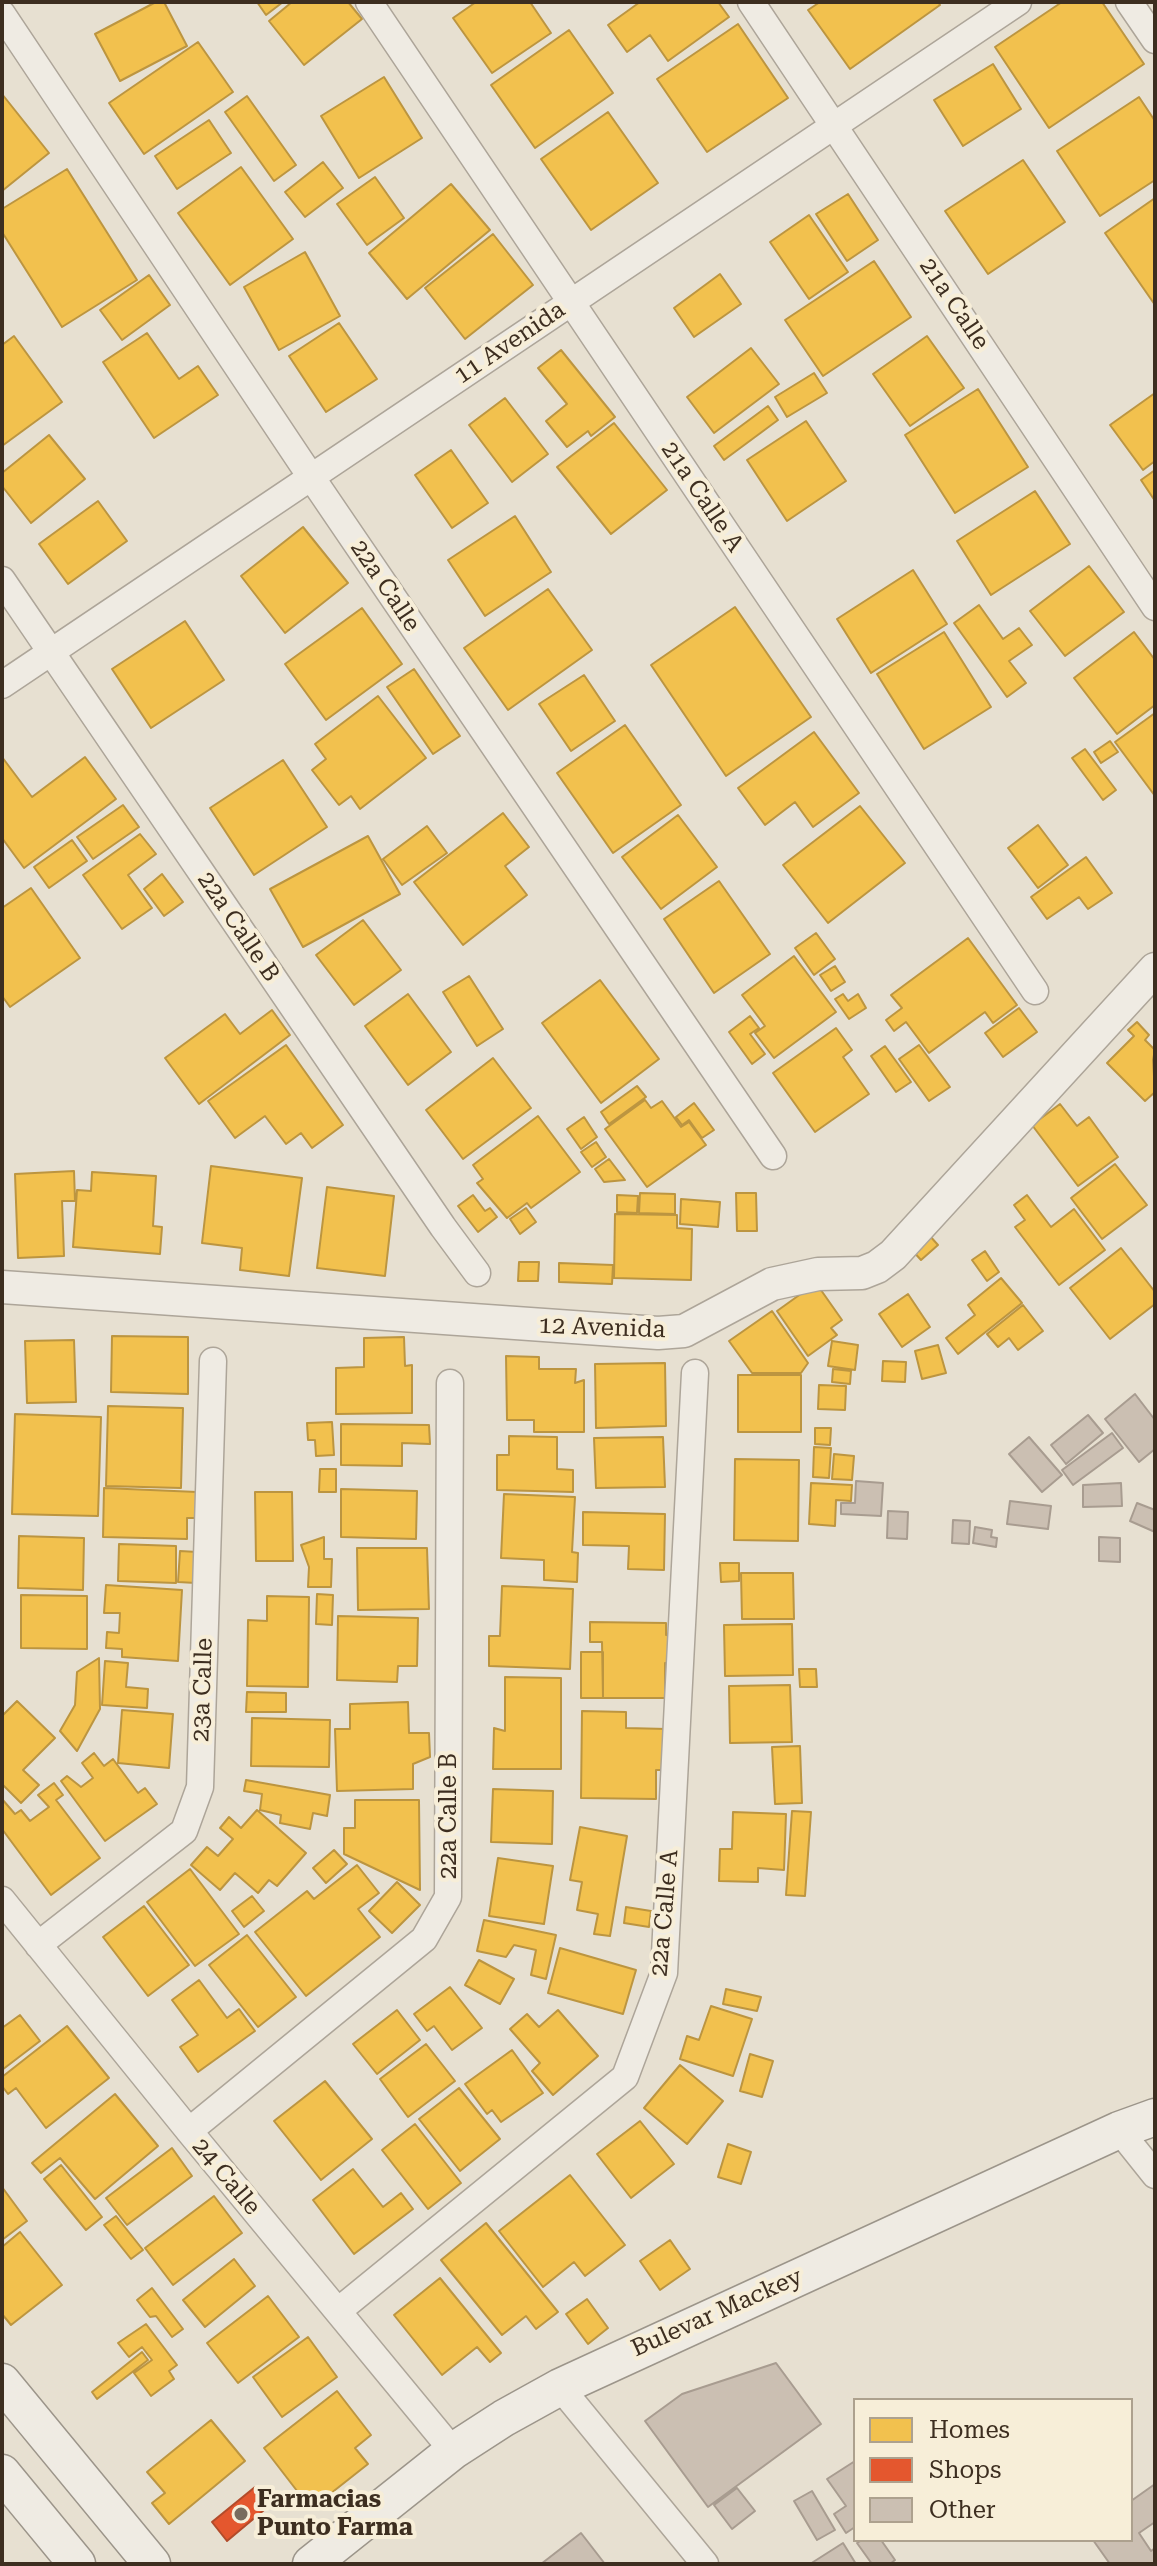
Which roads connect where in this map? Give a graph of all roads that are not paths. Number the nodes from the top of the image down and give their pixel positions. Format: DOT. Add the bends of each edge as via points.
graph roads {
  1 [pos="369,2"];
  2 [pos="751,2"];
  3 [pos="1018,2"];
  4 [pos="1129,2"];
  5 [pos="2,14"];
  6 [pos="1155,40"];
  7 [pos="835,126"];
  8 [pos="571,302"];
  9 [pos="311,477"];
  10 [pos="2,580"];
  11 [pos="1155,607"];
  12 [pos="50,653"];
  13 [pos="2,685"];
  14 [pos="1155,969"];
  15 [pos="1035,991"];
  16 [pos="773,1156"];
  17 [pos="477,1273"];
  18 [pos="2,1287"];
  19 [pos="213,1361"];
  20 [pos="695,1373"];
  21 [pos="450,1383"];
  22 [pos="2,1900"];
  23 [pos="38,1945"];
  24 [pos="1155,2117"];
  25 [pos="1119,2130"];
  26 [pos="189,2131"];
  27 [pos="1155,2175"];
  28 [pos="338,2311"];
  29 [pos="2,2382"];
  30 [pos="560,2387"];
  31 [pos="453,2451"];
  32 [pos="2,2473"];
  33 [pos="77,2564"];
  34 [pos="152,2564"];
  35 [pos="311,2564"];
  36 [pos="705,2564"];
  1 -- 8 [label="street, 21a Calle A"];
  2 -- 7 [label="street, 21a Calle"];
  3 -- 7 [label="street, 11 Avenida"];
  4 -- 6 [label="street"];
  5 -- 9 [label="street, 22a Calle"];
  7 -- 8 [label="street, 11 Avenida"];
  7 -- 11 [label="street, 21a Calle"];
  8 -- 9 [label="street, 11 Avenida"];
  8 -- 15 [label="street, 21a Calle A"];
  9 -- 12 [label="street, 11 Avenida"];
  9 -- 16 [label="street, 22a Calle"];
  10 -- 12 [label="street, 22a Calle B"];
  12 -- 13 [label="street, 11 Avenida"];
  12 -- 17 [label="street, 22a Calle B"];
  14 -- 18 [label="street, 12 Avenida" via="893,1255 862,1273 818,1274 772,1284 684,1331 462,1321"];
  19 -- 23 [label="street, 23a Calle" via="200,1787 184,1831"];
  20 -- 28 [label="street, 22a Calle A" via="664,1973 625,2077"];
  21 -- 26 [label="street, 22a Calle B" via="448,1897 424,1939"];
  22 -- 23 [label="street, 24 Calle"];
  23 -- 26 [label="street, 24 Calle"];
  24 -- 25 [label="main road, Bulevar Mackey"];
  25 -- 27 [label="street"];
  25 -- 30 [label="main road, Bulevar Mackey"];
  26 -- 28 [label="street, 24 Calle"];
  28 -- 31 [label="street, 24 Calle"];
  29 -- 34 [label="main road"];
  30 -- 31 [label="main road, Bulevar Mackey"];
  30 -- 36 [label="street"];
  31 -- 35 [label="main road, Bulevar Mackey"];
  32 -- 33 [label="main road"];
}
